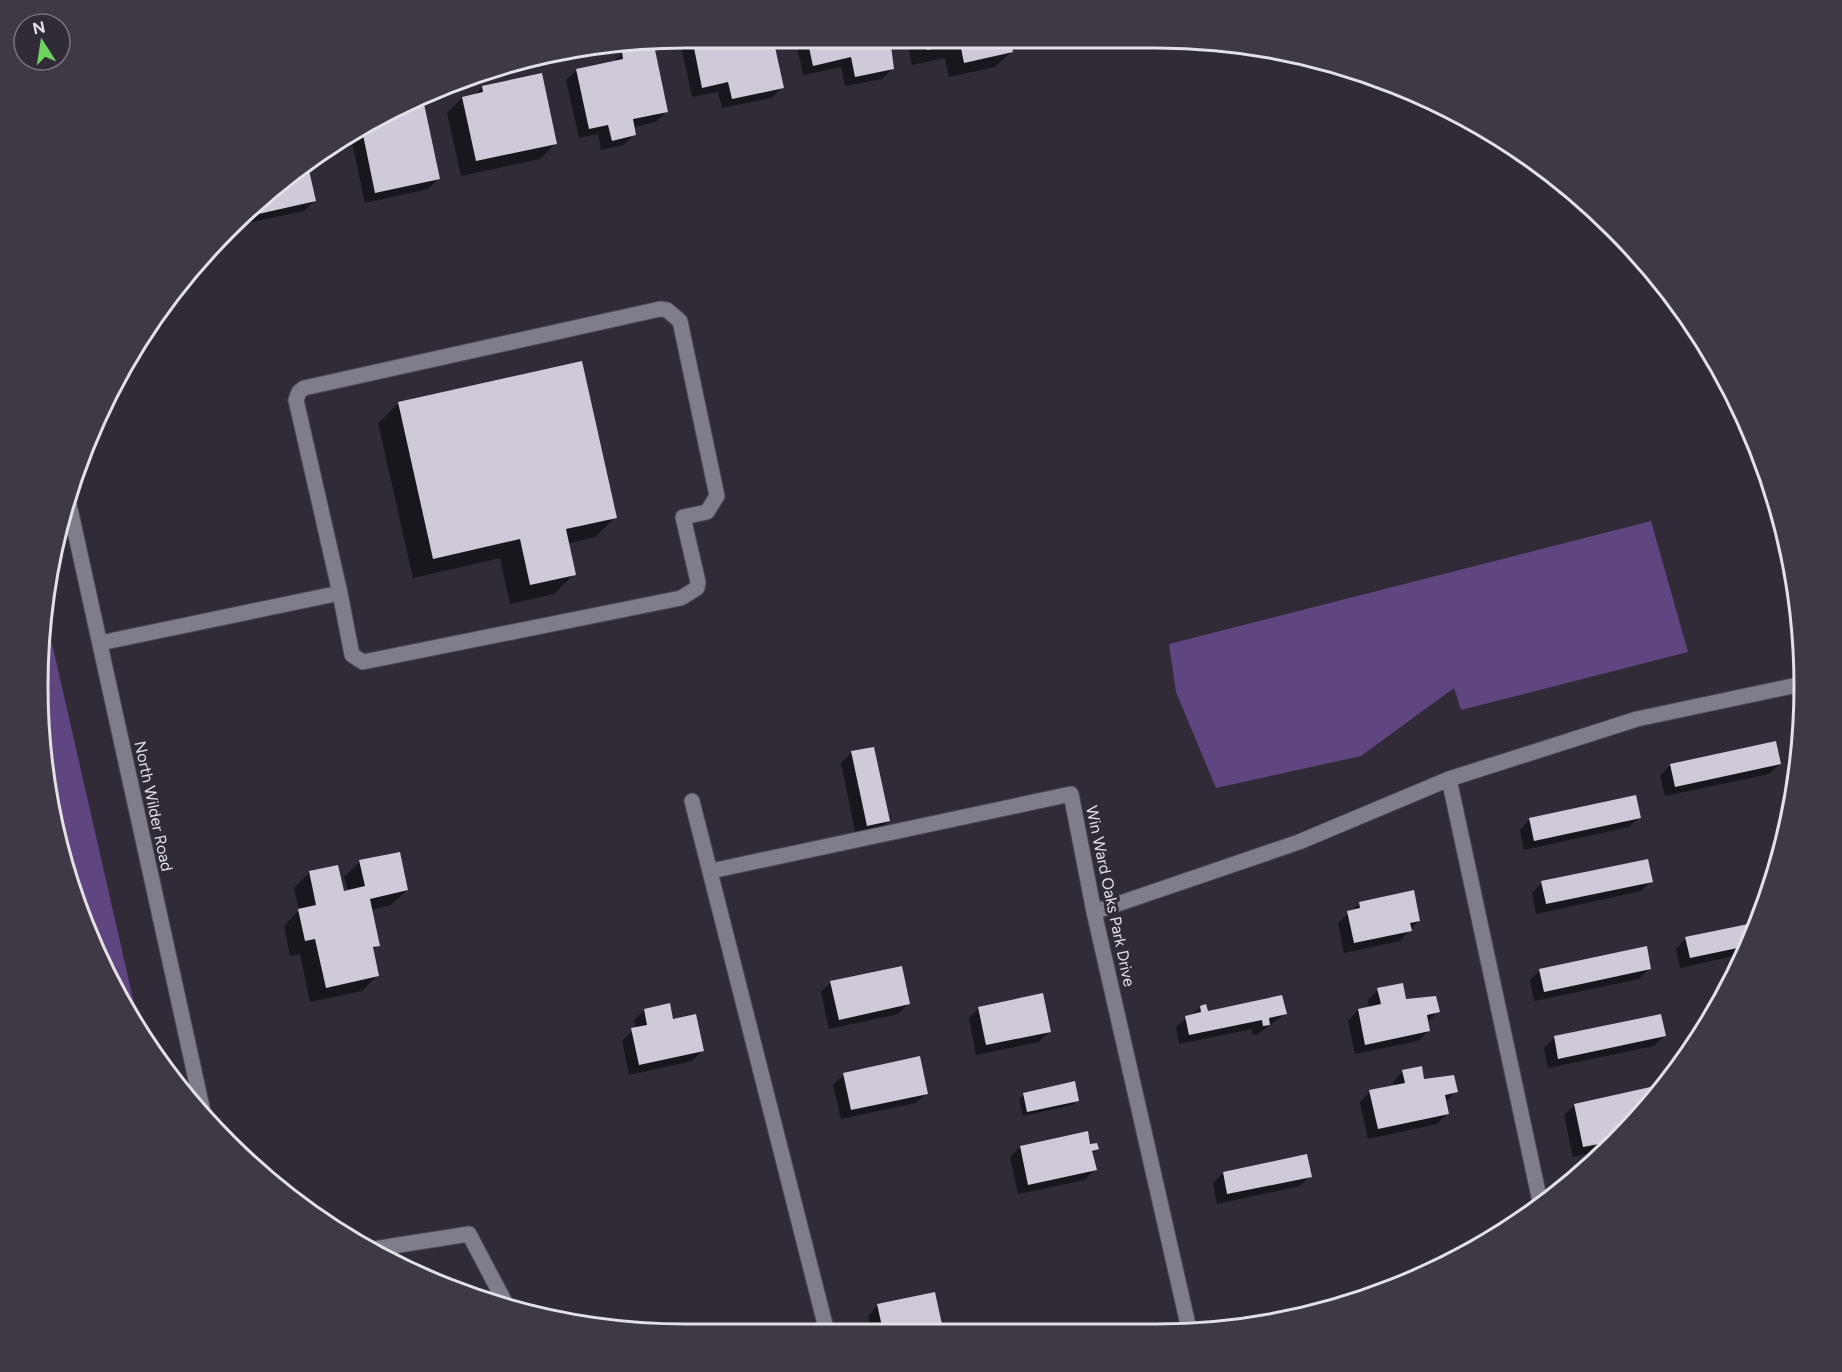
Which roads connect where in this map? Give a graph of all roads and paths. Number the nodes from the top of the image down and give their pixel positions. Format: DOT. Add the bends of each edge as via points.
graph roads {
  1 [pos="72,516"];
  2 [pos="340,592"];
  3 [pos="100,643"];
  4 [pos="1794,686"];
  5 [pos="1449,779"];
  6 [pos="692,801"];
  7 [pos="711,870"];
  8 [pos="1094,912"];
  9 [pos="200,1100"];
  10 [pos="1539,1196"];
  11 [pos="383,1247"];
  12 [pos="502,1296"];
  13 [pos="1188,1323"];
  14 [pos="820,1324"];
  1 -- 3 [label="street, North Wilder Road"];
  2 -- 2 [label="street" via="296,400 304,388 660,309 680,321 717,496 707,512 683,517 697,588 681,598 363,662 352,655"];
  2 -- 3 [label="street"];
  3 -- 9 [label="street, North Wilder Road"];
  4 -- 5 [label="street" via="1637,719"];
  5 -- 8 [label="street" via="1299,842"];
  5 -- 10 [label="street"];
  6 -- 7 [label="street"];
  7 -- 8 [label="street, Win Ward Oaks Park Drive" via="1071,794"];
  7 -- 14 [label="street"];
  8 -- 13 [label="street, Win Ward Oaks Park Drive"];
  11 -- 12 [label="street" via="469,1234"];
}
